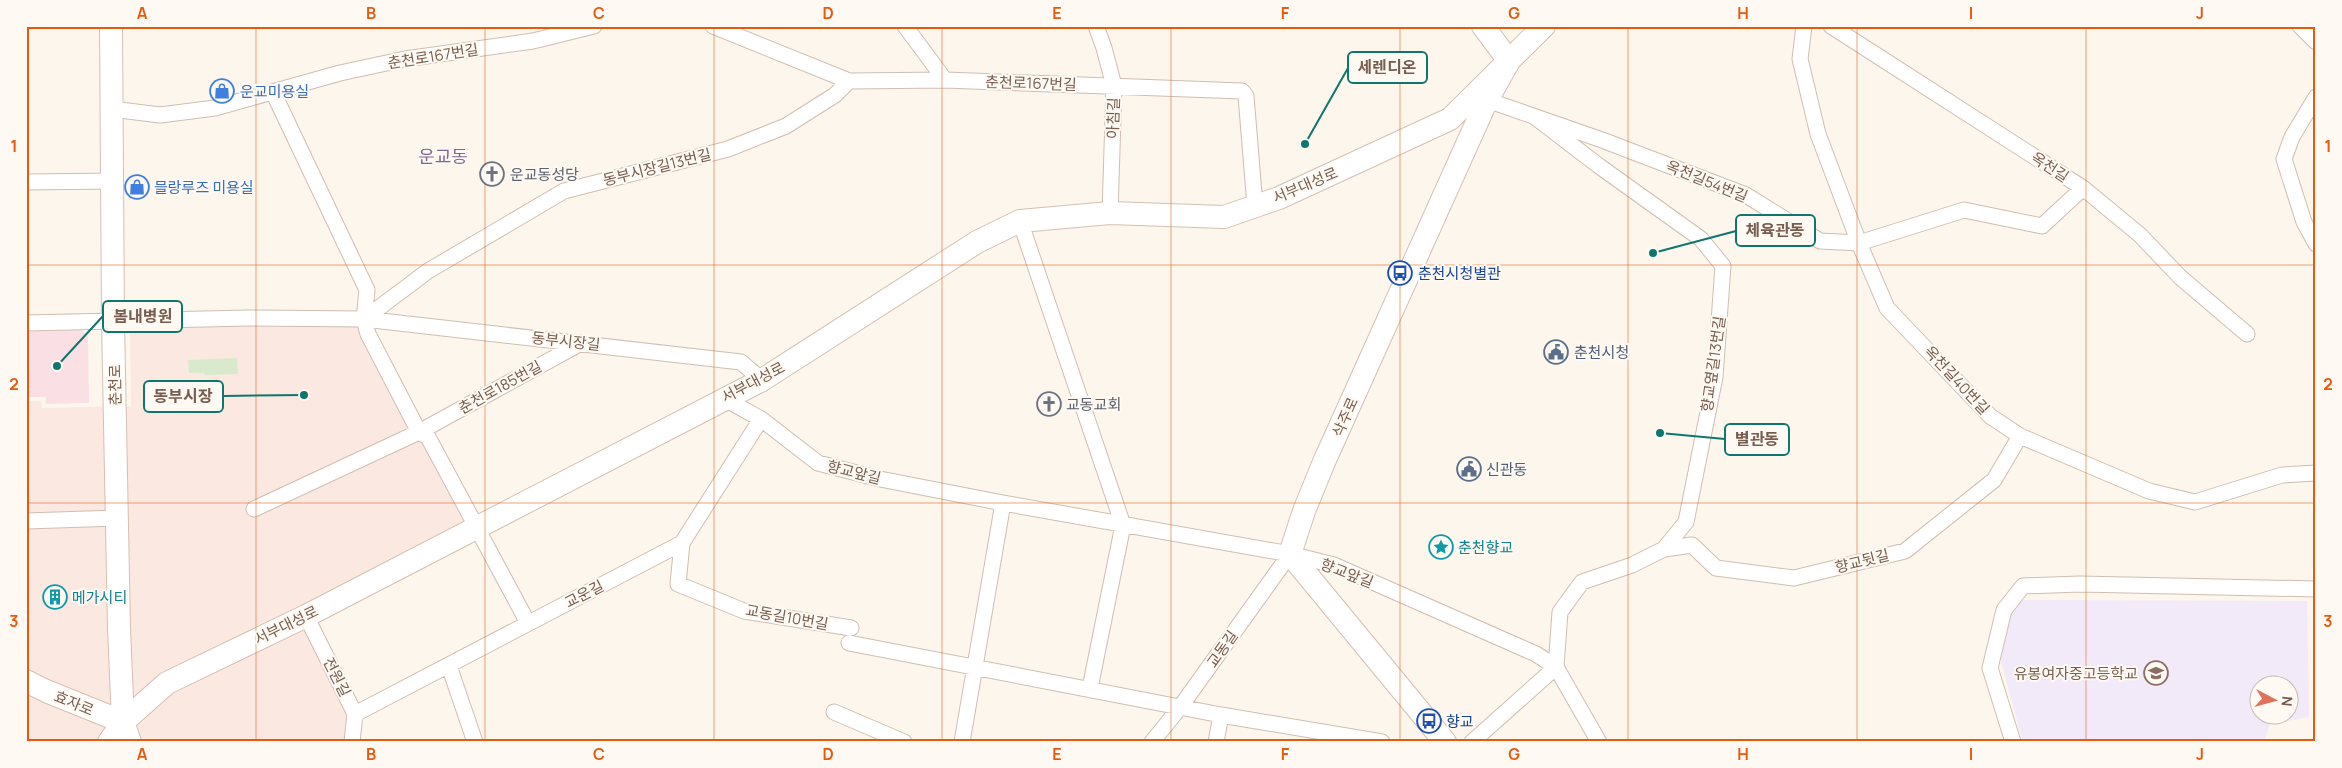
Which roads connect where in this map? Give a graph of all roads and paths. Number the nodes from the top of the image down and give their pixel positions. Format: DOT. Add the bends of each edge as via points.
graph roads {
  1 [pos="111,26"];
  2 [pos="594,26"];
  3 [pos="713,26"];
  4 [pos="905,26"];
  5 [pos="1096,26"];
  6 [pos="1483,26"];
  7 [pos="1544,26"];
  8 [pos="1804,26"];
  9 [pos="1831,26"];
  10 [pos="2300,26"];
  11 [pos="2316,42"];
  12 [pos="1509,61"];
  13 [pos="945,80"];
  14 [pos="849,81"];
  15 [pos="1114,86"];
  16 [pos="273,92"];
  17 [pos="2316,97"];
  18 [pos="1488,100"];
  19 [pos="112,109"];
  20 [pos="1536,117"];
  21 [pos="113,181"];
  22 [pos="26,182"];
  23 [pos="2083,188"];
  24 [pos="1255,206"];
  25 [pos="1110,213"];
  26 [pos="1020,221"];
  27 [pos="1859,243"];
  28 [pos="2316,244"];
  29 [pos="364,319"];
  30 [pos="113,321"];
  31 [pos="26,323"];
  32 [pos="2247,334"];
  33 [pos="581,342"];
  34 [pos="762,380"];
  35 [pos="723,398"];
  36 [pos="760,419"];
  37 [pos="419,432"];
  38 [pos="2020,436"];
  39 [pos="2316,473"];
  40 [pos="1002,503"];
  41 [pos="254,509"];
  42 [pos="118,518"];
  43 [pos="26,521"];
  44 [pos="1123,525"];
  45 [pos="478,528"];
  46 [pos="682,543"];
  47 [pos="1664,549"];
  48 [pos="1290,554"];
  49 [pos="2316,589"];
  50 [pos="306,616"];
  51 [pos="528,623"];
  52 [pos="449,666"];
  53 [pos="976,666"];
  54 [pos="1556,667"];
  55 [pos="26,681"];
  56 [pos="1090,688"];
  57 [pos="1181,706"];
  58 [pos="834,712"];
  59 [pos="355,714"];
  60 [pos="1221,715"];
  61 [pos="126,732"];
  62 [pos="1343,738"];
  63 [pos="110,742"];
  64 [pos="352,742"];
  65 [pos="475,742"];
  66 [pos="904,742"];
  67 [pos="962,742"];
  68 [pos="1152,742"];
  69 [pos="1216,742"];
  70 [pos="1382,742"];
  71 [pos="1445,742"];
  72 [pos="1472,742"];
  73 [pos="1599,742"];
  74 [pos="2013,742"];
  1 -- 19 [label="street, 춘천로"];
  2 -- 16 [label="street, 춘천로167번길" via="533,41 405,59"];
  3 -- 14 [label="street, 춘천로167번길"];
  4 -- 13 [label="street"];
  5 -- 15 [label="street, 아침길"];
  6 -- 12 [label="street"];
  7 -- 12 [label="street, 서부대성로"];
  8 -- 27 [label="street, 옥천길40번길" via="1800,59 1818,134"];
  9 -- 23 [label="street, 옥천길"];
  10 -- 11 [label="street"];
  12 -- 18 [label="street, 삭주로"];
  12 -- 24 [label="street, 서부대성로" via="1450,119"];
  13 -- 14 [label="street, 춘천로167번길"];
  13 -- 15 [label="street, 춘천로167번길"];
  14 -- 29 [label="street, 동부시장길13번길" via="835,95 786,126 728,150 564,191 428,271"];
  15 -- 24 [label="street, 춘천로167번길" via="1242,91 1246,96"];
  15 -- 25 [label="street, 아침길"];
  16 -- 19 [label="street, 춘천로167번길" via="216,108 160,115"];
  16 -- 29 [label="street" via="367,290"];
  17 -- 28 [label="street" via="2292,137 2284,159 2304,222"];
  18 -- 20 [label="street, 옥천길54번길"];
  18 -- 48 [label="street, 삭주로" via="1324,462"];
  19 -- 21 [label="street, 춘천로"];
  20 -- 27 [label="street, 옥천길54번길" via="1746,195 1820,241"];
  20 -- 47 [label="street, 향교옆길13번길" via="1701,238 1724,266 1715,377 1686,522"];
  21 -- 22 [label="street"];
  21 -- 30 [label="street, 춘천로"];
  23 -- 27 [label="street, 옥천길54번길" via="2042,226 1964,210"];
  23 -- 32 [label="street, 옥천길" via="2140,235 2180,277"];
  24 -- 25 [label="street, 서부대성로" via="1224,217"];
  25 -- 26 [label="street, 서부대성로"];
  26 -- 34 [label="street, 서부대성로" via="977,242"];
  26 -- 44 [label="street"];
  27 -- 38 [label="street, 옥천길40번길" via="1887,308 1990,416"];
  29 -- 30 [label="street, 동부시장길"];
  29 -- 33 [label="street, 동부시장길"];
  29 -- 37 [label="street" via="368,334"];
  30 -- 31 [label="street, 동부시장길"];
  30 -- 42 [label="street, 춘천로"];
  33 -- 34 [label="street, 동부시장길" via="740,362"];
  33 -- 37 [label="street, 춘천로185번길"];
  34 -- 35 [label="street, 서부대성로"];
  35 -- 36 [label="street, 향교앞길"];
  35 -- 45 [label="street, 서부대성로"];
  36 -- 40 [label="street, 향교앞길" via="818,464"];
  36 -- 46 [label="street"];
  37 -- 41 [label="street, 춘천로185번길"];
  37 -- 45 [label="street" via="428,437"];
  38 -- 39 [label="street, 옥천길40번길" via="2149,491 2195,502 2282,475"];
  38 -- 47 [label="street, 향교뒷길" via="1994,480 1905,551 1794,578 1716,568 1692,545"];
  40 -- 44 [label="street, 향교앞길"];
  40 -- 53 [label="street"];
  42 -- 43 [label="street"];
  42 -- 61 [label="street, 춘천로"];
  44 -- 48 [label="street, 향교앞길"];
  44 -- 56 [label="street"];
  45 -- 50 [label="street, 서부대성로"];
  45 -- 51 [label="street"];
  46 -- 51 [label="street, 교운길"];
  46 -- 53 [label="street, 교동길10번길" via="678,584 744,611"];
  47 -- 54 [label="street, 향교옆길13번길" via="1632,565 1582,582 1560,612"];
  48 -- 54 [label="street, 향교앞길" via="1334,565 1536,654"];
  48 -- 57 [label="street, 교동길"];
  48 -- 71 [label="street"];
  49 -- 74 [label="street" via="2080,584 2023,586 2004,610 1990,668"];
  50 -- 59 [label="street, 전원길"];
  50 -- 61 [label="street, 서부대성로" via="168,683"];
  51 -- 52 [label="street, 교운길"];
  52 -- 59 [label="street, 교운길"];
  52 -- 65 [label="street"];
  53 -- 56 [label="street, 교동길10번길"];
  53 -- 67 [label="street"];
  54 -- 72 [label="street"];
  54 -- 73 [label="street"];
  55 -- 61 [label="street, 효자로"];
  56 -- 57 [label="street, 교동길10번길"];
  57 -- 60 [label="street, 교동길10번길"];
  57 -- 68 [label="street, 교동길"];
  58 -- 66 [label="street"];
  59 -- 64 [label="street, 전원길"];
  60 -- 62 [label="street, 교동길10번길"];
  60 -- 69 [label="street"];
  61 -- 63 [label="street, 서부대성로"];
  62 -- 70 [label="street, 교동길10번길"];
}
